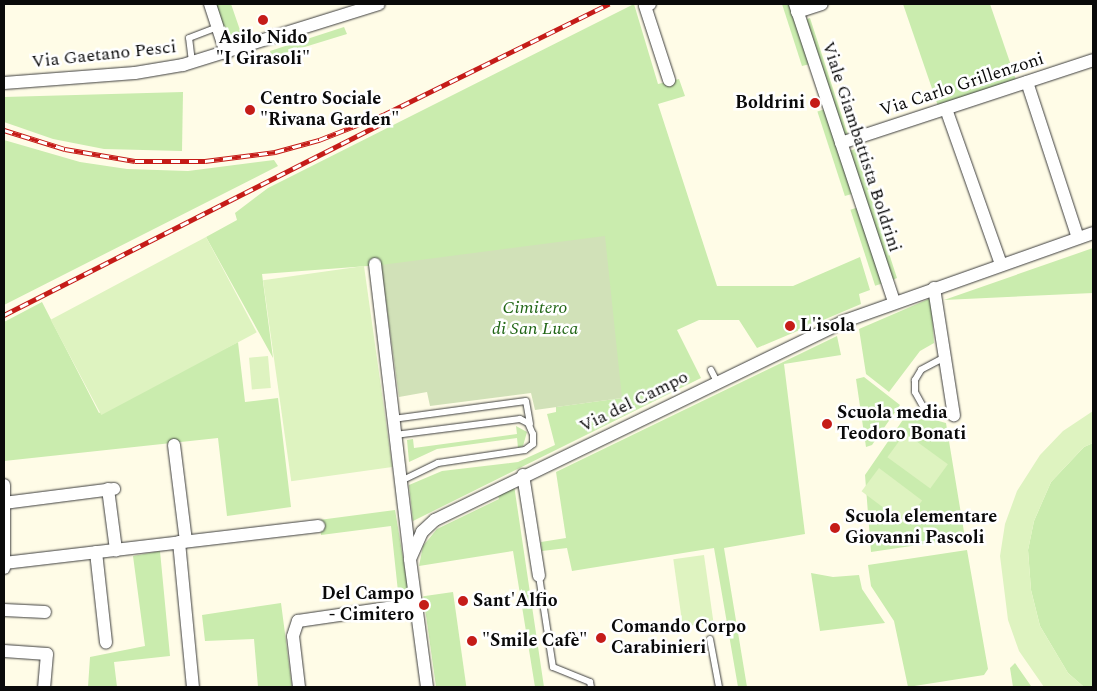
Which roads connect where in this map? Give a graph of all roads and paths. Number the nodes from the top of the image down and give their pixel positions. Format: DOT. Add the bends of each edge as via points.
graph roads {
  1 [pos="210,4"];
  2 [pos="650,4"];
  3 [pos="822,4"];
  4 [pos="373,5"];
  5 [pos="796,8"];
  6 [pos="217,27"];
  7 [pos="226,52"];
  8 [pos="1093,60"];
  9 [pos="192,62"];
  10 [pos="669,80"];
  11 [pos="1027,82"];
  12 [pos="4,83"];
  13 [pos="946,109"];
  14 [pos="841,143"];
  15 [pos="1093,233"];
  16 [pos="1078,238"];
  17 [pos="375,264"];
  18 [pos="1001,264"];
  19 [pos="934,288"];
  20 [pos="894,301"];
  21 [pos="945,357"];
  22 [pos="711,370"];
  23 [pos="717,382"];
  24 [pos="954,415"];
  25 [pos="393,418"];
  26 [pos="530,426"];
  27 [pos="395,435"];
  28 [pos="174,445"];
  29 [pos="523,475"];
  30 [pos="401,481"];
  31 [pos="4,485"];
  32 [pos="4,500"];
  33 [pos="319,526"];
  34 [pos="182,542"];
  35 [pos="116,550"];
  36 [pos="96,552"];
  37 [pos="410,559"];
  38 [pos="4,563"];
  39 [pos="4,568"];
  40 [pos="538,576"];
  41 [pos="415,604"];
  42 [pos="4,610"];
  43 [pos="45,612"];
  44 [pos="710,639"];
  45 [pos="106,642"];
  46 [pos="4,651"];
  47 [pos="44,687"];
  48 [pos="193,687"];
  49 [pos="299,687"];
  50 [pos="427,687"];
  51 [pos="591,687"];
  52 [pos="719,687"];
  1 -- 6 [label="street"];
  2 -- 10 [label="street" via="645,6"];
  3 -- 5 [label="street"];
  4 -- 7 [label="street, Via Gaetano Pesci"];
  5 -- 14 [label="street, Viale Giambattista Boldrini"];
  6 -- 7 [label="street"];
  6 -- 9 [label="lane" via="189,38"];
  7 -- 9 [label="street, Via Gaetano Pesci"];
  8 -- 11 [label="street, Via Carlo Grillenzoni"];
  9 -- 12 [label="street, Via Gaetano Pesci" via="135,72"];
  11 -- 13 [label="street, Via Carlo Grillenzoni"];
  11 -- 16 [label="street"];
  13 -- 14 [label="street, Via Carlo Grillenzoni"];
  13 -- 18 [label="street"];
  14 -- 20 [label="street, Viale Giambattista Boldrini"];
  15 -- 16 [label="street, Via del Campo"];
  16 -- 18 [label="street, Via del Campo"];
  17 -- 25 [label="street"];
  18 -- 19 [label="street, Via del Campo"];
  19 -- 20 [label="street, Via del Campo"];
  19 -- 21 [label="street"];
  20 -- 23 [label="street, Via del Campo" via="842,322"];
  21 -- 24 [label="street"];
  21 -- 24 [label="lane" via="921,370 915,380 915,392 925,410"];
  22 -- 23 [label="lane"];
  23 -- 29 [label="street, Via del Campo"];
  25 -- 26 [label="lane" via="526,401"];
  25 -- 27 [label="street"];
  26 -- 27 [label="lane" via="520,420"];
  26 -- 30 [label="lane" via="534,439 525,450 438,463"];
  27 -- 30 [label="street"];
  28 -- 34 [label="street"];
  29 -- 37 [label="street, Via del Campo" via="435,520 422,532"];
  29 -- 40 [label="street"];
  30 -- 37 [label="street"];
  31 -- 32 [label="street"];
  32 -- 35 [label="street" via="111,489"];
  32 -- 38 [label="street"];
  33 -- 34 [label="street"];
  34 -- 35 [label="street"];
  34 -- 48 [label="street"];
  35 -- 36 [label="street"];
  36 -- 38 [label="street"];
  36 -- 45 [label="street"];
  37 -- 41 [label="street"];
  38 -- 39 [label="street"];
  40 -- 51 [label="lane" via="552,667 590,682"];
  41 -- 49 [label="street" via="298,621 293,636"];
  41 -- 50 [label="street"];
  42 -- 43 [label="street"];
  44 -- 52 [label="lane"];
  46 -- 47 [label="street" via="47,654"];
}
